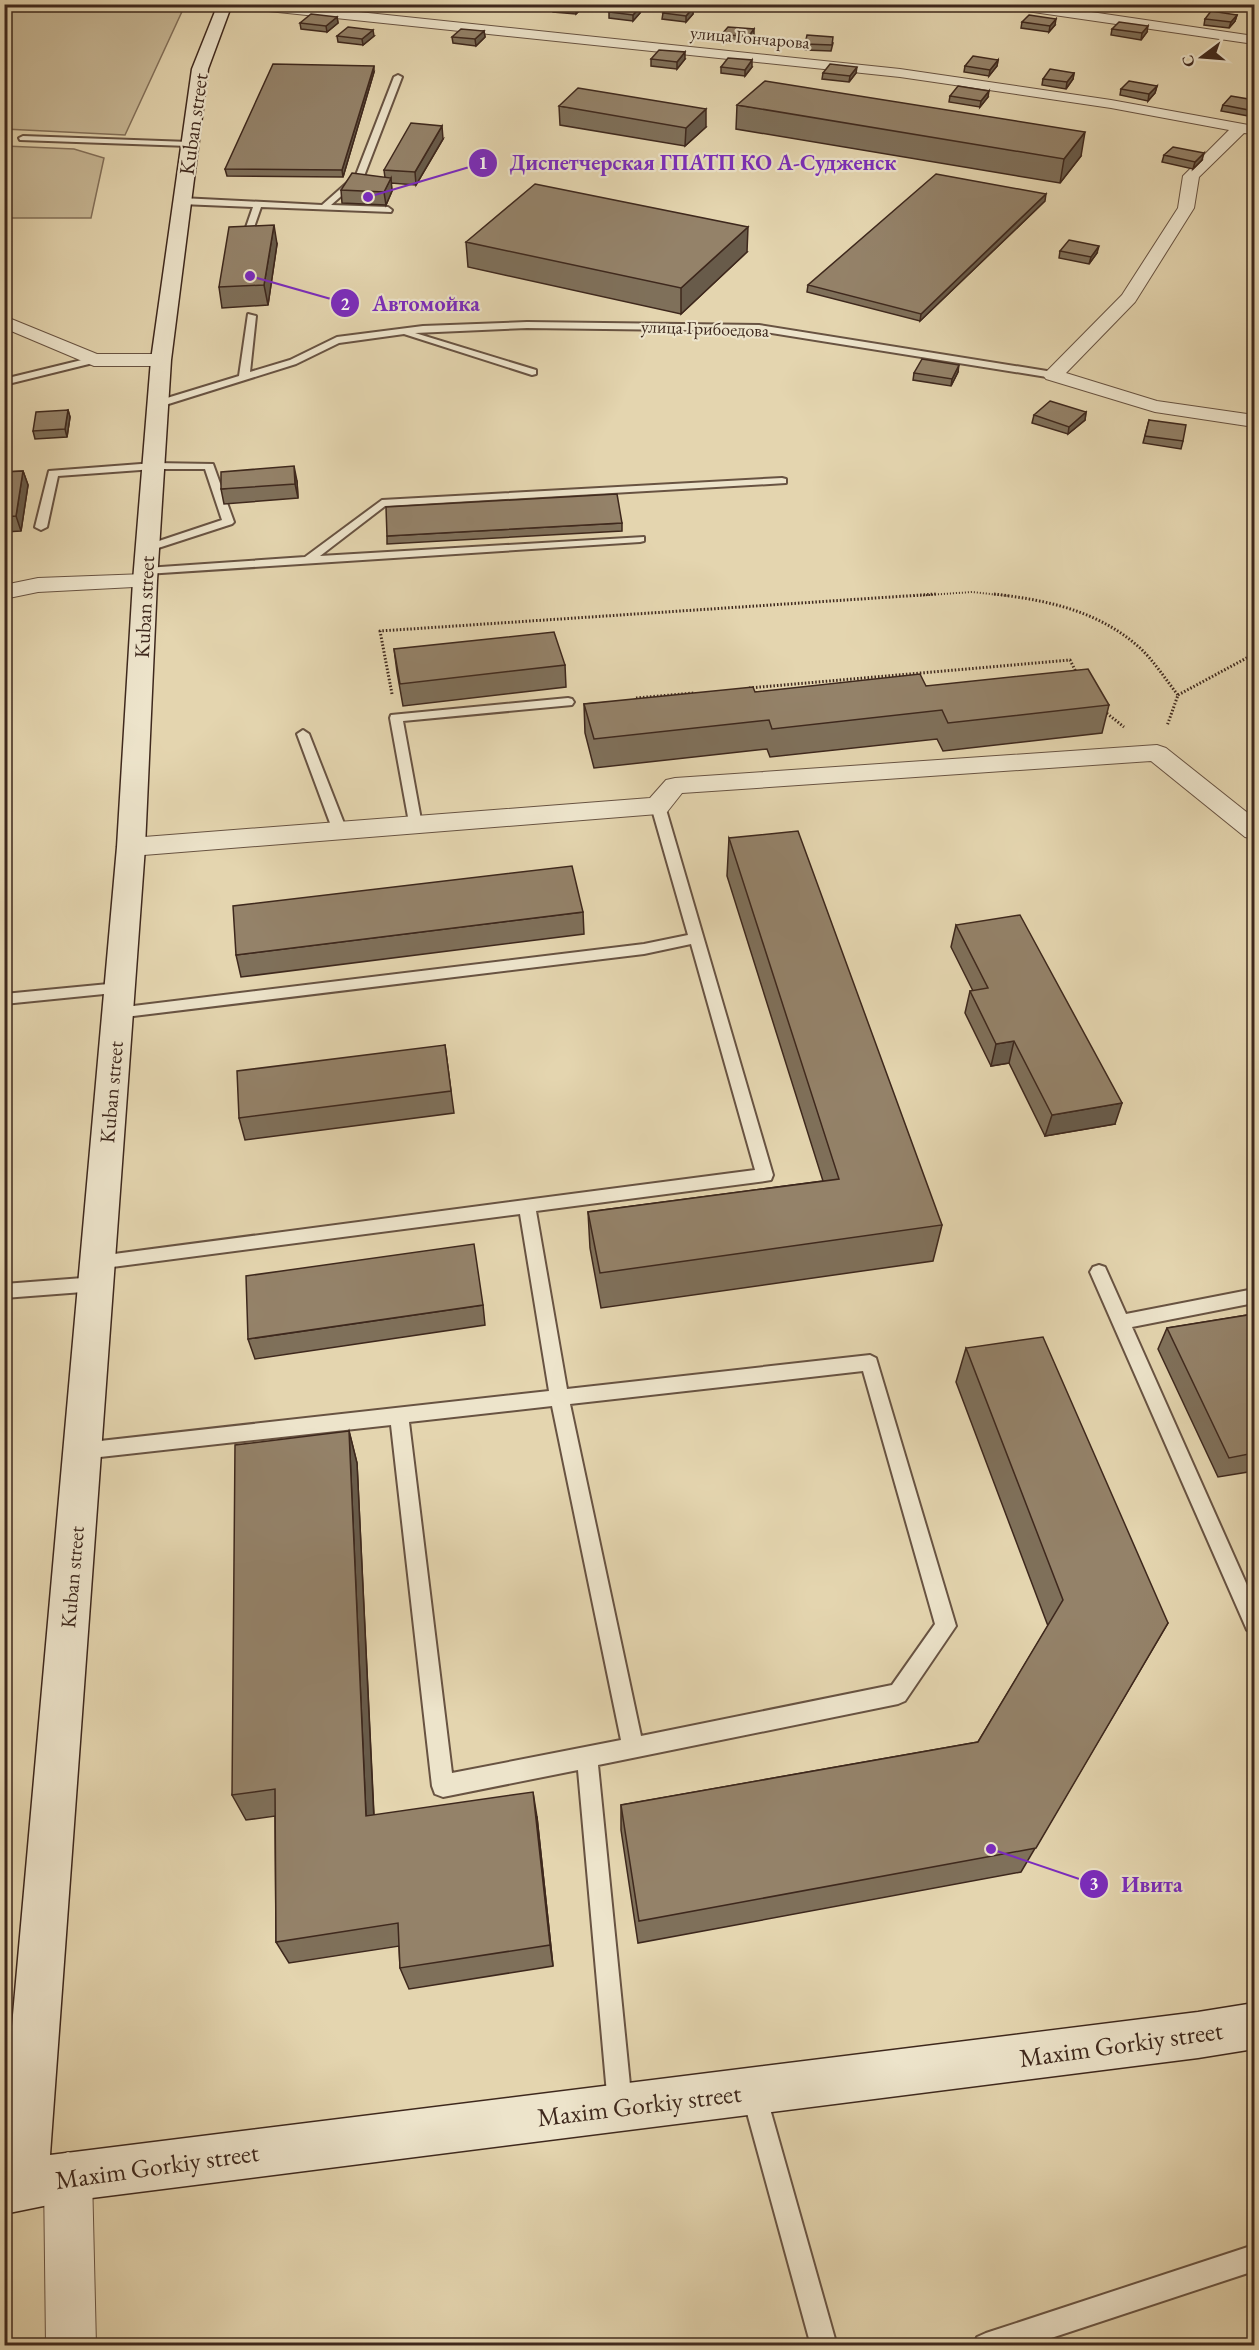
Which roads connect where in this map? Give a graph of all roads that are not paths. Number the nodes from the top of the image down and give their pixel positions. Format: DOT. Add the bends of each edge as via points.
graph roads {
  1 [pos="225,4"];
  2 [pos="240,4"];
  3 [pos="1006,4"];
  4 [pos="1254,40"];
  5 [pos="398,77"];
  6 [pos="1247,129"];
  7 [pos="23,138"];
  8 [pos="189,144"];
  9 [pos="181,201"];
  10 [pos="258,204"];
  11 [pos="326,206"];
  12 [pos="388,210"];
  13 [pos="247,236"];
  14 [pos="251,316"];
  15 [pos="4,321"];
  16 [pos="402,332"];
  17 [pos="94,360"];
  18 [pos="161,360"];
  19 [pos="532,372"];
  20 [pos="1053,375"];
  21 [pos="244,377"];
  22 [pos="4,382"];
  23 [pos="158,404"];
  24 [pos="1254,421"];
  25 [pos="154,466"];
  26 [pos="782,481"];
  27 [pos="41,527"];
  28 [pos="640,539"];
  29 [pos="307,561"];
  30 [pos="146,567"];
  31 [pos="4,592"];
  32 [pos="567,702"];
  33 [pos="303,734"];
  34 [pos="658,806"];
  35 [pos="415,825"];
  36 [pos="340,831"];
  37 [pos="1254,831"];
  38 [pos="131,847"];
  39 [pos="696,938"];
  40 [pos="4,999"];
  41 [pos="118,1000"];
  42 [pos="527,1208"];
  43 [pos="1099,1272"];
  44 [pos="96,1273"];
  45 [pos="4,1291"];
  46 [pos="1254,1296"];
  47 [pos="1121,1322"];
  48 [pos="559,1398"];
  49 [pos="399,1416"];
  50 [pos="82,1451"];
  51 [pos="1254,1623"];
  52 [pos="633,1748"];
  53 [pos="587,1757"];
  54 [pos="1254,2026"];
  55 [pos="753,2091"];
  56 [pos="620,2108"];
  57 [pos="32,2184"];
  58 [pos="1254,2258"];
  59 [pos="71,2346"];
  60 [pos="824,2346"];
  61 [pos="986,2346"];
  1 -- 8 [label="street, Kuban street" via="200,69"];
  2 -- 6 [label="street, улица Гончарова" via="864,68"];
  3 -- 4 [label="street"];
  5 -- 11 [label="lane" via="360,176"];
  6 -- 20 [label="street" via="1191,176 1186,208 1129,298"];
  7 -- 8 [label="lane"];
  8 -- 9 [label="street, Kuban street"];
  9 -- 10 [label="lane"];
  9 -- 18 [label="street, Kuban street"];
  10 -- 11 [label="lane"];
  10 -- 13 [label="lane"];
  11 -- 12 [label="lane"];
  14 -- 21 [label="lane"];
  15 -- 17 [label="street"];
  16 -- 19 [label="lane"];
  16 -- 20 [label="lane, улица Грибоедова" via="538,325 759,328"];
  16 -- 21 [label="lane, улица Грибоедова" via="337,340 293,362"];
  17 -- 18 [label="street"];
  17 -- 22 [label="lane"];
  18 -- 23 [label="street, Kuban street"];
  20 -- 24 [label="street, улица Грибоедова" via="1155,406"];
  21 -- 23 [label="lane, улица Грибоедова"];
  23 -- 25 [label="street, Kuban street"];
  25 -- 27 [label="lane" via="53,473"];
  25 -- 30 [label="street, Kuban street"];
  25 -- 30 [label="lane" via="209,466 228,522"];
  26 -- 29 [label="lane" via="382,503"];
  28 -- 29 [label="lane"];
  29 -- 30 [label="lane"];
  30 -- 31 [label="street"];
  30 -- 38 [label="street, Kuban street"];
  32 -- 35 [label="lane" via="396,718"];
  33 -- 36 [label="lane"];
  34 -- 35 [label="street"];
  34 -- 37 [label="street" via="675,786 1157,753"];
  34 -- 39 [label="lane"];
  35 -- 36 [label="street"];
  36 -- 38 [label="street"];
  38 -- 41 [label="street, Kuban street"];
  39 -- 41 [label="lane" via="644,949"];
  39 -- 42 [label="lane" via="765,1176"];
  40 -- 41 [label="lane"];
  41 -- 44 [label="street, Kuban street"];
  42 -- 44 [label="lane"];
  42 -- 48 [label="lane"];
  43 -- 47 [label="lane"];
  44 -- 45 [label="lane"];
  44 -- 50 [label="street, Kuban street"];
  46 -- 47 [label="lane"];
  47 -- 51 [label="lane"];
  48 -- 49 [label="lane"];
  48 -- 52 [label="lane"];
  48 -- 52 [label="lane" via="870,1363 946,1626 898,1694"];
  49 -- 50 [label="lane"];
  49 -- 53 [label="lane" via="443,1786"];
  50 -- 57 [label="street, Kuban street"];
  52 -- 53 [label="lane"];
  53 -- 56 [label="lane"];
  54 -- 55 [label="street, Maxim Gorkiy street"];
  55 -- 56 [label="street, Maxim Gorkiy street"];
  55 -- 60 [label="lane"];
  56 -- 57 [label="street, Maxim Gorkiy street"];
  57 -- 59 [label="street"];
  58 -- 61 [label="lane"];
}
